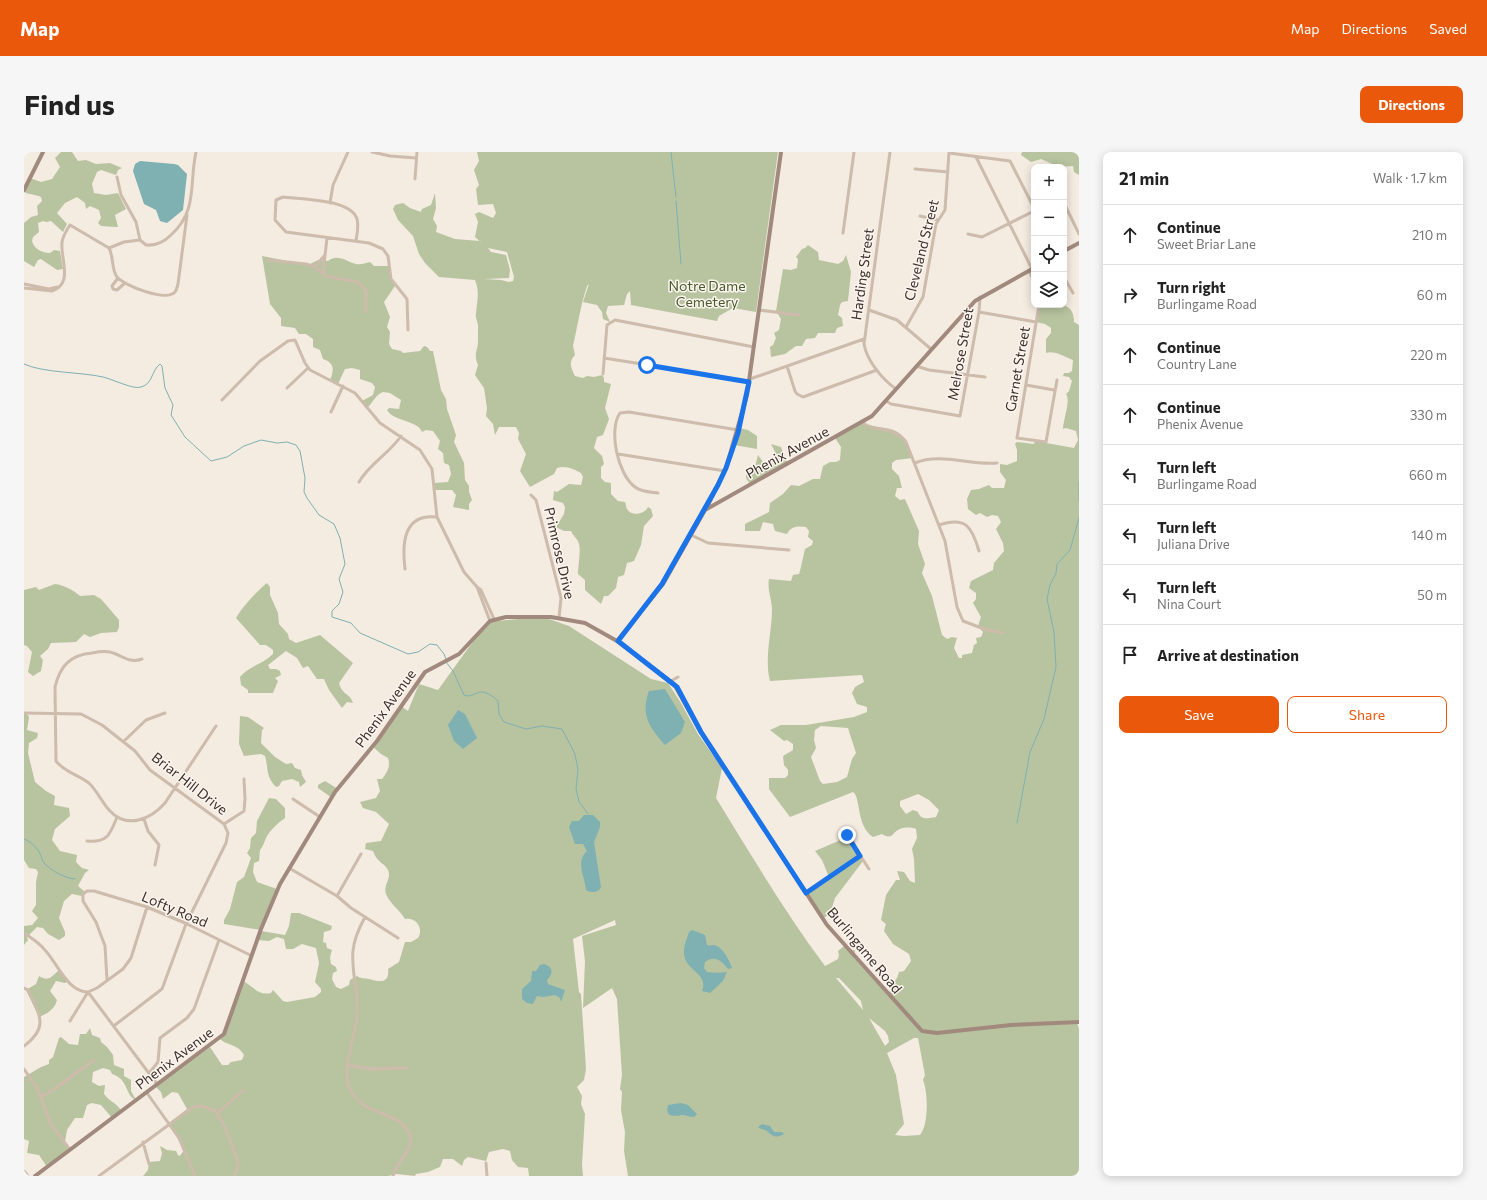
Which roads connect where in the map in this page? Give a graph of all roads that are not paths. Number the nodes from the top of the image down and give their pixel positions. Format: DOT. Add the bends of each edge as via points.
graph roads {
  1 [pos="42,152"];
  2 [pos="196,152"];
  3 [pos="348,152"];
  4 [pos="372,152"];
  5 [pos="417,152"];
  6 [pos="781,152"];
  7 [pos="854,152"];
  8 [pos="890,152"];
  9 [pos="949,152"];
  10 [pos="976,157"];
  11 [pos="416,158"];
  12 [pos="915,169"];
  13 [pos="948,172"];
  14 [pos="117,177"];
  15 [pos="415,179"];
  16 [pos="24,190"];
  17 [pos="330,203"];
  18 [pos="1031,204"];
  19 [pos="1067,209"];
  20 [pos="1031,212"];
  21 [pos="187,215"];
  22 [pos="920,216"];
  23 [pos="938,220"];
  24 [pos="1009,224"];
  25 [pos="843,233"];
  26 [pos="968,234"];
  27 [pos="1079,234"];
  28 [pos="327,238"];
  29 [pos="140,240"];
  30 [pos="356,241"];
  31 [pos="1079,243"];
  32 [pos="109,248"];
  33 [pos="1067,249"];
  34 [pos="324,256"];
  35 [pos="268,260"];
  36 [pos="315,267"];
  37 [pos="1031,267"];
  38 [pos="1031,270"];
  39 [pos="323,273"];
  40 [pos="118,278"];
  41 [pos="1067,282"];
  42 [pos="125,283"];
  43 [pos="24,284"];
  44 [pos="59,286"];
  45 [pos="24,288"];
  46 [pos="1073,293"];
  47 [pos="980,297"];
  48 [pos="1038,308"];
  49 [pos="759,310"];
  50 [pos="869,310"];
  51 [pos="366,312"];
  52 [pos="979,312"];
  53 [pos="799,316"];
  54 [pos="1036,322"];
  55 [pos="906,327"];
  56 [pos="408,330"];
  57 [pos="864,339"];
  58 [pos="754,347"];
  59 [pos="931,349"];
  60 [pos="604,358"];
  61 [pos="787,366"];
  62 [pos="916,366"];
  63 [pos="308,368"];
  64 [pos="877,370"];
  65 [pos="603,374"];
  66 [pos="968,376"];
  67 [pos="985,377"];
  68 [pos="749,380"];
  69 [pos="1057,380"];
  70 [pos="1026,385"];
  71 [pos="343,386"];
  72 [pos="288,388"];
  73 [pos="896,389"];
  74 [pos="1054,390"];
  75 [pos="222,400"];
  76 [pos="886,401"];
  77 [pos="331,412"];
  78 [pos="867,419"];
  79 [pos="862,422"];
  80 [pos="871,427"];
  81 [pos="738,430"];
  82 [pos="401,436"];
  83 [pos="618,454"];
  84 [pos="915,463"];
  85 [pos="997,463"];
  86 [pos="725,471"];
  87 [pos="359,482"];
  88 [pos="658,493"];
  89 [pos="531,495"];
  90 [pos="705,510"];
  91 [pos="437,517"];
  92 [pos="939,525"];
  93 [pos="691,535"];
  94 [pos="789,550"];
  95 [pos="979,551"];
  96 [pos="404,569"];
  97 [pos="559,618"];
  98 [pos="492,620"];
  99 [pos="1002,633"];
  100 [pos="618,641"];
  101 [pos="142,659"];
  102 [pos="678,677"];
  103 [pos="671,681"];
  104 [pos="24,713"];
  105 [pos="55,713"];
  106 [pos="165,713"];
  107 [pos="216,726"];
  108 [pos="124,741"];
  109 [pos="244,779"];
  110 [pos="175,787"];
  111 [pos="293,799"];
  112 [pos="117,817"];
  113 [pos="320,817"];
  114 [pos="144,819"];
  115 [pos="224,824"];
  116 [pos="847,835"];
  117 [pos="87,841"];
  118 [pos="361,854"];
  119 [pos="860,856"];
  120 [pos="156,865"];
  121 [pos="289,868"];
  122 [pos="870,869"];
  123 [pos="806,893"];
  124 [pos="337,896"];
  125 [pos="147,908"];
  126 [pos="365,917"];
  127 [pos="186,924"];
  128 [pos="24,933"];
  129 [pos="398,938"];
  130 [pos="219,940"];
  131 [pos="252,956"];
  132 [pos="107,980"];
  133 [pos="24,988"];
  134 [pos="88,992"];
  135 [pos="70,1021"];
  136 [pos="1079,1022"];
  137 [pos="114,1025"];
  138 [pos="24,1046"];
  139 [pos="94,1060"];
  140 [pos="347,1066"];
  141 [pos="407,1068"];
  142 [pos="25,1070"];
  143 [pos="150,1072"];
  144 [pos="158,1084"];
  145 [pos="243,1090"];
  146 [pos="147,1092"];
  147 [pos="41,1097"];
  148 [pos="218,1113"];
  149 [pos="169,1123"];
  150 [pos="143,1142"];
  151 [pos="70,1150"];
  152 [pos="486,1163"];
  153 [pos="149,1164"];
  154 [pos="24,1171"];
  155 [pos="28,1176"];
  156 [pos="35,1176"];
  157 [pos="99,1176"];
  158 [pos="195,1176"];
  159 [pos="234,1176"];
  160 [pos="394,1176"];
  161 [pos="487,1176"];
  1 -- 16 [label="main road"];
  2 -- 21 [label="street"];
  3 -- 17 [label="street" via="333,185"];
  4 -- 11 [label="street"];
  5 -- 11 [label="street"];
  6 -- 49 [label="main road"];
  7 -- 25 [label="street"];
  8 -- 50 [label="street, Harding Street"];
  9 -- 10 [label="street"];
  9 -- 13 [label="street, Cleveland Street"];
  10 -- 18 [label="street" via="1010,161"];
  10 -- 24 [label="street"];
  11 -- 15 [label="street"];
  12 -- 13 [label="street"];
  13 -- 23 [label="street, Cleveland Street" via="945,210"];
  14 -- 29 [label="street" via="121,195 136,222"];
  17 -- 28 [label="street" via="283,197 276,200 275,206 276,220 286,232"];
  17 -- 30 [label="street" via="341,204 353,212 357,219"];
  19 -- 27 [label="street"];
  20 -- 24 [label="street"];
  21 -- 29 [label="street" via="181,226 164,241 150,245"];
  21 -- 42 [label="street" via="175,292 159,294 138,290"];
  22 -- 23 [label="street"];
  23 -- 55 [label="street, Cleveland Street" via="923,297"];
  24 -- 26 [label="street" via="982,237"];
  24 -- 37 [label="street"];
  28 -- 30 [label="street"];
  28 -- 34 [label="street"];
  29 -- 32 [label="street" via="122,242"];
  30 -- 56 [label="street" via="377,245 388,256 391,280 408,299"];
  31 -- 33 [label="main road"];
  32 -- 40 [label="street"];
  32 -- 44 [label="street" via="70,225 62,240 65,272"];
  34 -- 36 [label="street"];
  34 -- 39 [label="street"];
  35 -- 36 [label="street"];
  36 -- 39 [label="street"];
  38 -- 47 [label="main road, Phenix Avenue"];
  39 -- 51 [label="street" via="362,284 366,294"];
  40 -- 42 [label="street"];
  40 -- 42 [label="street" via="112,286 113,289 117,290"];
  41 -- 46 [label="street"];
  43 -- 44 [label="street" via="49,289"];
  44 -- 45 [label="street" via="52,292"];
  47 -- 52 [label="street, Melrose Street"];
  47 -- 59 [label="main road, Phenix Avenue"];
  48 -- 54 [label="street, Garnet Street"];
  49 -- 53 [label="street"];
  49 -- 58 [label="main road"];
  50 -- 55 [label="street" via="894,318"];
  50 -- 57 [label="street, Harding Street"];
  52 -- 54 [label="street"];
  52 -- 66 [label="street, Melrose Street"];
  54 -- 70 [label="street, Garnet Street"];
  55 -- 59 [label="street"];
  57 -- 61 [label="street"];
  57 -- 64 [label="street, Harding Street" via="865,349"];
  58 -- 60 [label="street" via="620,320 610,322 606,329"];
  58 -- 68 [label="main road"];
  59 -- 62 [label="main road, Phenix Avenue"];
  60 -- 65 [label="street"];
  60 -- 68 [label="street"];
  61 -- 64 [label="street" via="795,391 803,397"];
  61 -- 68 [label="street"];
  62 -- 66 [label="street"];
  62 -- 73 [label="main road, Phenix Avenue"];
  63 -- 71 [label="street"];
  63 -- 72 [label="street"];
  63 -- 75 [label="street" via="295,340 288,341 260,361"];
  64 -- 73 [label="street, Harding Street"];
  66 -- 67 [label="street"];
  66 -- 76 [label="street, Melrose Street" via="960,416"];
  68 -- 81 [label="main road"];
  69 -- 74 [label="street"];
  70 -- 74 [label="street"];
  70 -- 74 [label="street, Garnet Street" via="1017,438 1046,442"];
  71 -- 77 [label="street"];
  71 -- 82 [label="street" via="359,397 382,425"];
  73 -- 76 [label="main road, Phenix Avenue"];
  76 -- 78 [label="main road, Phenix Avenue"];
  78 -- 79 [label="main road, Phenix Avenue"];
  78 -- 80 [label="street"];
  79 -- 80 [label="street"];
  79 -- 90 [label="main road, Phenix Avenue"];
  80 -- 84 [label="street" via="900,434"];
  81 -- 83 [label="street" via="623,412 618,416 616,424"];
  81 -- 86 [label="main road"];
  82 -- 87 [label="street" via="394,446 366,471"];
  82 -- 91 [label="street" via="419,449 431,468"];
  83 -- 86 [label="street"];
  83 -- 88 [label="street" via="622,472 631,484 639,490"];
  84 -- 85 [label="street" via="930,458"];
  84 -- 92 [label="street"];
  86 -- 90 [label="main road"];
  89 -- 97 [label="street, Primrose Drive" via="536,500 561,598"];
  90 -- 93 [label="main road"];
  91 -- 96 [label="street" via="424,516 406,533"];
  91 -- 98 [label="street" via="464,572 477,587"];
  92 -- 95 [label="street" via="952,521 966,525 973,533"];
  92 -- 99 [label="street" via="949,557 957,607 963,621"];
  93 -- 94 [label="street" via="708,543"];
  93 -- 100 [label="main road" via="662,584"];
  97 -- 98 [label="main road" via="506,617"];
  97 -- 100 [label="main road" via="584,623"];
  98 -- 113 [label="main road, Phenix Avenue" via="460,653 431,667 421,676 377,741 336,792"];
  100 -- 103 [label="main road, Burlingame Road"];
  101 -- 105 [label="street" via="130,661 108,652 83,654 71,658 57,677"];
  102 -- 103 [label="street"];
  103 -- 123 [label="main road, Burlingame Road" via="677,687 705,739"];
  104 -- 105 [label="street, Briar Hill Drive"];
  105 -- 108 [label="street, Briar Hill Drive" via="84,715"];
  105 -- 112 [label="street" via="56,761 91,785 106,807"];
  106 -- 108 [label="street" via="146,720"];
  107 -- 110 [label="street"];
  108 -- 110 [label="street, Briar Hill Drive" via="150,770"];
  109 -- 115 [label="street" via="244,811"];
  110 -- 114 [label="street" via="157,811"];
  110 -- 115 [label="street, Briar Hill Drive"];
  111 -- 113 [label="street"];
  112 -- 114 [label="street" via="129,820"];
  112 -- 117 [label="street" via="104,840"];
  113 -- 121 [label="main road, Phenix Avenue"];
  114 -- 120 [label="street" via="148,831 159,845"];
  115 -- 127 [label="street, Briar Hill Drive" via="228,833 226,843"];
  116 -- 119 [label="street"];
  118 -- 124 [label="street"];
  119 -- 122 [label="street"];
  119 -- 123 [label="street"];
  121 -- 124 [label="street"];
  121 -- 131 [label="main road, Phenix Avenue"];
  123 -- 136 [label="main road, Burlingame Road" via="832,932 924,1032"];
  124 -- 126 [label="street"];
  125 -- 127 [label="street, Lofty Road"];
  125 -- 132 [label="street" via="131,958 123,969"];
  125 -- 132 [label="street, Lofty Road" via="94,891 84,892 83,898 105,946"];
  126 -- 129 [label="street"];
  126 -- 140 [label="street" via="353,948 357,1017"];
  127 -- 130 [label="street, Lofty Road"];
  127 -- 137 [label="street, Briar Hill Drive" via="162,990"];
  128 -- 134 [label="street" via="45,949 72,985"];
  130 -- 131 [label="street, Lofty Road"];
  130 -- 143 [label="street" via="194,1009 187,1018 160,1038 158,1062"];
  131 -- 144 [label="main road, Phenix Avenue" via="224,1034"];
  132 -- 134 [label="street" via="95,990"];
  133 -- 138 [label="street" via="28,990 40,1016 40,1028 38,1034"];
  134 -- 135 [label="street"];
  134 -- 137 [label="street"];
  137 -- 143 [label="street"];
  139 -- 147 [label="street"];
  140 -- 141 [label="street" via="372,1069"];
  140 -- 160 [label="street" via="351,1090 362,1105 398,1120 410,1134 409,1149"];
  142 -- 147 [label="street"];
  143 -- 144 [label="street"];
  144 -- 146 [label="main road, Phenix Avenue"];
  145 -- 148 [label="street"];
  146 -- 149 [label="street"];
  146 -- 151 [label="main road, Phenix Avenue"];
  147 -- 151 [label="street" via="51,1124"];
  148 -- 149 [label="street" via="207,1107 193,1107"];
  148 -- 159 [label="street" via="237,1158 238,1167"];
  149 -- 150 [label="street"];
  149 -- 158 [label="street" via="179,1138"];
  150 -- 153 [label="street"];
  150 -- 157 [label="street"];
  151 -- 156 [label="main road, Phenix Avenue"];
  152 -- 161 [label="street"];
  154 -- 155 [label="street"];
}
